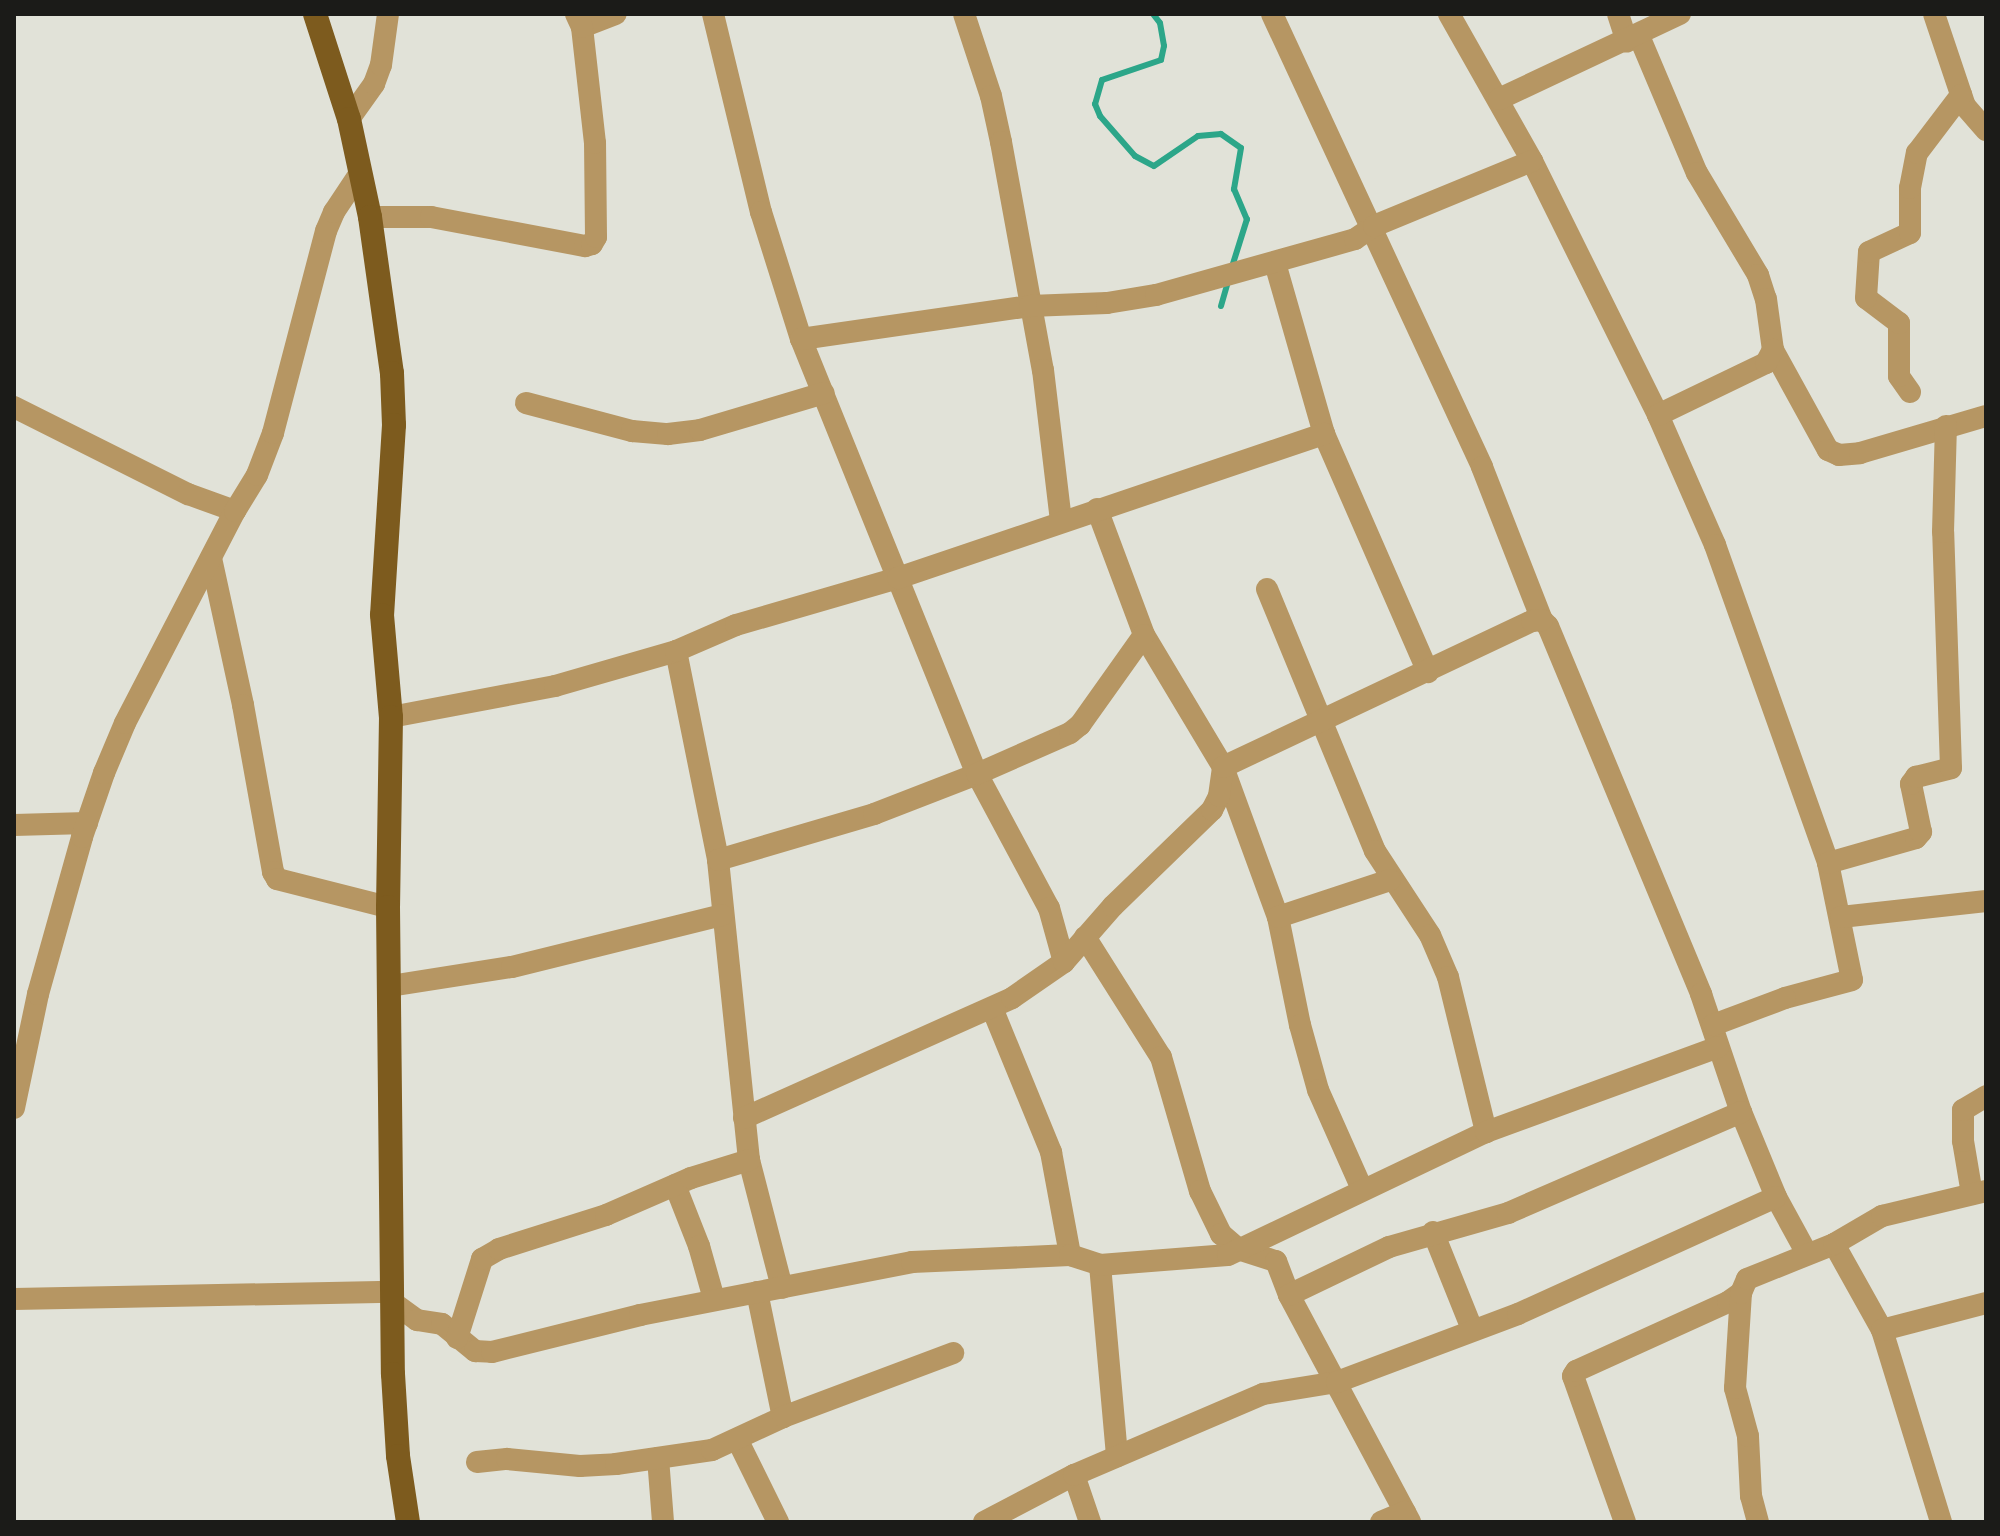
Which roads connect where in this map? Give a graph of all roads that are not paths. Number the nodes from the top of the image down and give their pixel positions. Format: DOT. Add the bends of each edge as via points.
graph roads {
  1 [pos="315,14"];
  2 [pos="388,14"];
  3 [pos="616,14"];
  4 [pos="713,14"];
  5 [pos="964,14"];
  6 [pos="1272,14"];
  7 [pos="1449,14"];
  8 [pos="1618,14"];
  9 [pos="1680,14"];
  10 [pos="1934,14"];
  11 [pos="579,20"];
  12 [pos="1633,39"];
  13 [pos="1961,95"];
  14 [pos="1499,99"];
  15 [pos="349,119"];
  16 [pos="1986,130"];
  17 [pos="1532,161"];
  18 [pos="360,173"];
  19 [pos="370,217"];
  20 [pos="1374,226"];
  21 [pos="1275,263"];
  22 [pos="1030,306"];
  23 [pos="801,339"];
  24 [pos="1773,350"];
  25 [pos="1910,392"];
  26 [pos="824,393"];
  27 [pos="526,403"];
  28 [pos="14,407"];
  29 [pos="1658,415"];
  30 [pos="1986,416"];
  31 [pos="1946,426"];
  32 [pos="1324,434"];
  33 [pos="1097,509"];
  34 [pos="235,511"];
  35 [pos="1061,521"];
  36 [pos="211,558"];
  37 [pos="898,578"];
  38 [pos="1267,589"];
  39 [pos="1542,620"];
  40 [pos="1144,635"];
  41 [pos="676,651"];
  42 [pos="1428,672"];
  43 [pos="391,717"];
  44 [pos="1323,721"];
  45 [pos="1223,767"];
  46 [pos="977,774"];
  47 [pos="87,823"];
  48 [pos="14,825"];
  49 [pos="718,860"];
  50 [pos="1828,863"];
  51 [pos="1390,880"];
  52 [pos="1986,901"];
  53 [pos="388,907"];
  54 [pos="722,915"];
  55 [pos="1278,917"];
  56 [pos="1841,917"];
  57 [pos="1085,937"];
  58 [pos="1064,962"];
  59 [pos="390,986"];
  60 [pos="992,1008"];
  61 [pos="32,1022"];
  62 [pos="1715,1036"];
  63 [pos="14,1043"];
  64 [pos="1986,1096"];
  65 [pos="14,1108"];
  66 [pos="1741,1112"];
  67 [pos="744,1118"];
  68 [pos="1486,1132"];
  69 [pos="749,1160"];
  70 [pos="675,1185"];
  71 [pos="1362,1189"];
  72 [pos="1979,1193"];
  73 [pos="1776,1197"];
  74 [pos="1433,1232"];
  75 [pos="1834,1244"];
  76 [pos="1238,1249"];
  77 [pos="1806,1252"];
  78 [pos="1070,1255"];
  79 [pos="1100,1265"];
  80 [pos="782,1288"];
  81 [pos="757,1292"];
  82 [pos="1741,1293"];
  83 [pos="1289,1295"];
  84 [pos="392,1297"];
  85 [pos="14,1299"];
  86 [pos="714,1299"];
  87 [pos="1986,1303"];
  88 [pos="1472,1329"];
  89 [pos="1882,1330"];
  90 [pos="457,1338"];
  91 [pos="953,1353"];
  92 [pos="1337,1382"];
  93 [pos="783,1417"];
  94 [pos="737,1439"];
  95 [pos="1117,1456"];
  96 [pos="658,1458"];
  97 [pos="477,1462"];
  98 [pos="1074,1475"];
  99 [pos="1407,1517"];
  100 [pos="408,1522"];
  101 [pos="663,1522"];
  102 [pos="778,1522"];
  103 [pos="984,1522"];
  104 [pos="1090,1522"];
  105 [pos="1381,1522"];
  106 [pos="1625,1522"];
  107 [pos="1758,1522"];
  108 [pos="1941,1522"];
  1 -- 15 [label="main road"];
  2 -- 15 [label="street" via="374,84"];
  3 -- 11 [label="street"];
  4 -- 23 [label="street" via="767,235"];
  5 -- 22 [label="street" via="991,96"];
  6 -- 20 [label="street"];
  7 -- 14 [label="street"];
  8 -- 12 [label="street"];
  9 -- 12 [label="street"];
  10 -- 13 [label="street"];
  11 -- 19 [label="street" via="595,143 592,244 431,217"];
  12 -- 14 [label="street"];
  12 -- 24 [label="street" via="1697,173 1758,275"];
  13 -- 16 [label="street"];
  13 -- 25 [label="street" via="1917,153 1910,233 1869,252 1866,298 1899,323 1899,376"];
  14 -- 17 [label="street"];
  15 -- 18 [label="main road"];
  17 -- 20 [label="street"];
  17 -- 29 [label="street"];
  18 -- 19 [label="main road"];
  18 -- 34 [label="street" via="326,231 273,433 257,475"];
  19 -- 43 [label="main road" via="392,373 394,425 382,615"];
  20 -- 21 [label="street" via="1355,239"];
  20 -- 39 [label="street" via="1482,467"];
  21 -- 22 [label="street" via="1156,295"];
  21 -- 32 [label="street"];
  22 -- 23 [label="street"];
  22 -- 35 [label="street"];
  23 -- 26 [label="street"];
  24 -- 29 [label="street" via="1766,363"];
  24 -- 31 [label="street" via="1828,450 1839,455"];
  26 -- 27 [label="street" via="700,430 668,434 632,431"];
  26 -- 37 [label="street"];
  28 -- 34 [label="street" via="188,494"];
  29 -- 50 [label="street" via="1715,545"];
  30 -- 31 [label="street"];
  31 -- 50 [label="street" via="1951,768 1916,777 1911,784 1921,832 1916,838"];
  32 -- 33 [label="street"];
  32 -- 42 [label="street"];
  33 -- 35 [label="street"];
  33 -- 40 [label="street"];
  34 -- 36 [label="street"];
  35 -- 37 [label="street"];
  36 -- 47 [label="street" via="125,723"];
  36 -- 53 [label="street" via="273,872 277,879"];
  37 -- 41 [label="street" via="749,620"];
  37 -- 46 [label="street"];
  38 -- 44 [label="street"];
  39 -- 42 [label="street"];
  39 -- 62 [label="street"];
  40 -- 45 [label="street"];
  40 -- 46 [label="street" via="1080,725"];
  41 -- 43 [label="street" via="545,689"];
  41 -- 49 [label="street"];
  42 -- 44 [label="street"];
  43 -- 53 [label="main road"];
  44 -- 45 [label="street"];
  44 -- 51 [label="street"];
  45 -- 55 [label="street"];
  45 -- 57 [label="street" via="1212,810"];
  46 -- 49 [label="street" via="874,814"];
  46 -- 58 [label="street" via="1049,908"];
  47 -- 48 [label="street"];
  47 -- 61 [label="street"];
  49 -- 54 [label="street"];
  50 -- 56 [label="street"];
  51 -- 55 [label="street"];
  51 -- 68 [label="street" via="1430,935 1448,977"];
  52 -- 56 [label="street"];
  53 -- 59 [label="main road"];
  54 -- 59 [label="street" via="512,967"];
  54 -- 67 [label="street"];
  55 -- 71 [label="street" via="1309,1062"];
  56 -- 62 [label="street" via="1852,980 1785,998"];
  57 -- 58 [label="street"];
  57 -- 76 [label="street" via="1161,1057 1200,1191 1221,1234"];
  58 -- 60 [label="street"];
  59 -- 84 [label="main road"];
  60 -- 67 [label="street"];
  60 -- 78 [label="street" via="1051,1152"];
  61 -- 63 [label="street"];
  61 -- 65 [label="street"];
  62 -- 66 [label="street"];
  62 -- 68 [label="street"];
  64 -- 72 [label="street" via="1963,1110 1963,1141"];
  66 -- 73 [label="street"];
  66 -- 74 [label="street" via="1508,1213"];
  67 -- 69 [label="street"];
  68 -- 71 [label="street"];
  69 -- 70 [label="street"];
  69 -- 80 [label="street"];
  70 -- 86 [label="street"];
  70 -- 90 [label="street" via="482,1259"];
  71 -- 76 [label="street"];
  72 -- 75 [label="street" via="1882,1216"];
  73 -- 77 [label="street"];
  73 -- 88 [label="street" via="1559,1298"];
  74 -- 83 [label="street"];
  74 -- 88 [label="street"];
  75 -- 77 [label="street"];
  75 -- 89 [label="street"];
  76 -- 79 [label="street" via="1228,1255"];
  76 -- 83 [label="street" via="1276,1261"];
  77 -- 82 [label="street" via="1754,1274"];
  78 -- 79 [label="street"];
  78 -- 80 [label="street" via="912,1262"];
  79 -- 95 [label="street"];
  80 -- 81 [label="street"];
  81 -- 86 [label="street"];
  81 -- 93 [label="street"];
  82 -- 106 [label="street" via="1573,1376"];
  82 -- 107 [label="street" via="1735,1388 1748,1436"];
  83 -- 92 [label="street"];
  84 -- 85 [label="street"];
  84 -- 90 [label="street" via="417,1320 442,1324"];
  84 -- 100 [label="main road" via="395,1421"];
  86 -- 90 [label="street" via="492,1352 475,1351"];
  87 -- 89 [label="street"];
  88 -- 92 [label="street"];
  89 -- 108 [label="street"];
  91 -- 93 [label="street"];
  92 -- 95 [label="street" via="1263,1394"];
  92 -- 99 [label="street"];
  93 -- 94 [label="street"];
  94 -- 96 [label="street" via="712,1450"];
  94 -- 102 [label="street"];
  95 -- 98 [label="street"];
  96 -- 97 [label="street" via="580,1466 507,1459"];
  96 -- 101 [label="street"];
  98 -- 103 [label="street"];
  98 -- 104 [label="street"];
  99 -- 105 [label="street"];
}
